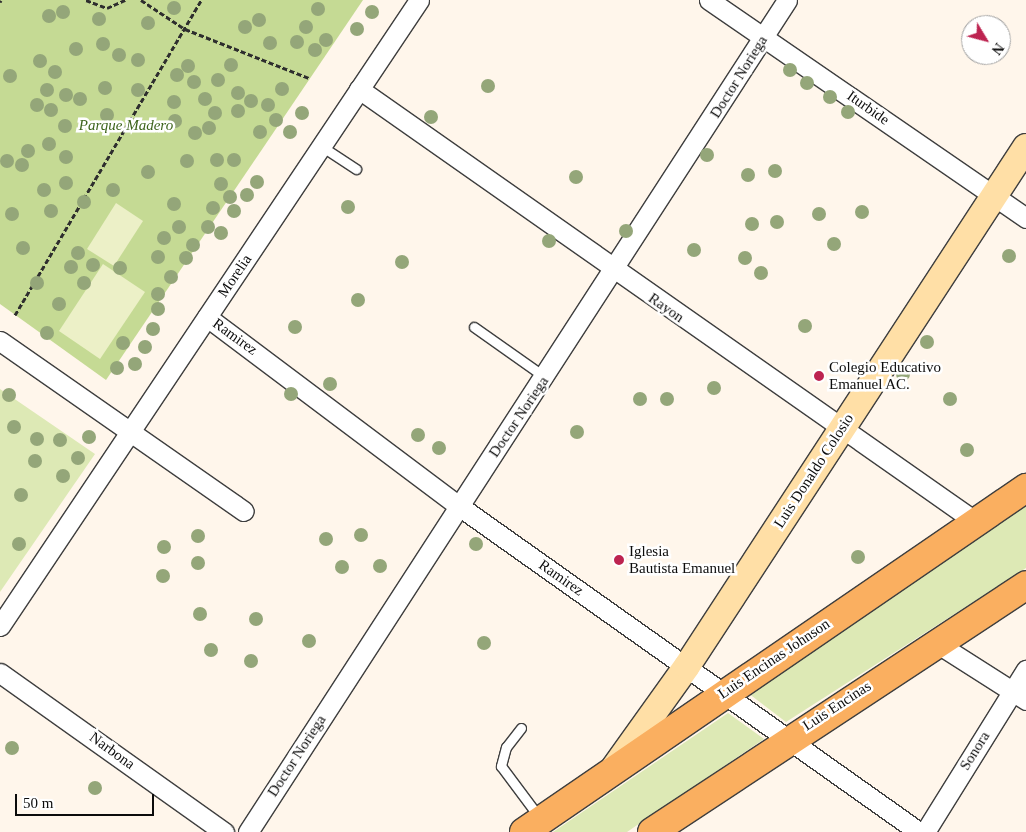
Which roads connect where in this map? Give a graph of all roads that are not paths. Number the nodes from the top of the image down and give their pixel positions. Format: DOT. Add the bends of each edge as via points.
graph roads {
  1 [pos="419,0"];
  2 [pos="709,0"];
  3 [pos="787,0"];
  4 [pos="764,36"];
  5 [pos="359,89"];
  6 [pos="321,146"];
  7 [pos="1026,147"];
  8 [pos="356,169"];
  9 [pos="994,196"];
  10 [pos="1026,218"];
  11 [pos="614,272"];
  12 [pos="207,317"];
  13 [pos="474,327"];
  14 [pos="0,341"];
  15 [pos="545,377"];
  16 [pos="841,430"];
  17 [pos="130,431"];
  18 [pos="1026,488"];
  19 [pos="460,506"];
  20 [pos="244,511"];
  21 [pos="976,522"];
  22 [pos="1026,585"];
  23 [pos="0,626"];
  24 [pos="935,642"];
  25 [pos="686,666"];
  26 [pos="1026,670"];
  27 [pos="0,673"];
  28 [pos="724,692"];
  29 [pos="1019,696"];
  30 [pos="521,728"];
  31 [pos="788,738"];
  32 [pos="614,768"];
  33 [pos="532,826"];
  34 [pos="654,831"];
  35 [pos="224,832"];
  36 [pos="248,832"];
  37 [pos="919,832"];
  38 [pos="925,832"];
  1 -- 5 [label="street, Morelia"];
  2 -- 4 [label="street, Iturbide"];
  3 -- 4 [label="street, Doctor Noriega"];
  4 -- 9 [label="street, Iturbide"];
  4 -- 11 [label="street, Doctor Noriega"];
  5 -- 6 [label="street, Morelia"];
  5 -- 11 [label="street, Rayon" via="502,185"];
  6 -- 8 [label="lane"];
  6 -- 12 [label="street, Morelia"];
  7 -- 9 [label="main road, Luis Donaldo Colosio"];
  9 -- 10 [label="street, Iturbide"];
  9 -- 16 [label="main road, Luis Donaldo Colosio"];
  11 -- 15 [label="street, Doctor Noriega"];
  11 -- 16 [label="street, Rayon"];
  12 -- 17 [label="street, Morelia"];
  12 -- 19 [label="street, Ramirez"];
  13 -- 15 [label="lane"];
  14 -- 17 [label="street"];
  15 -- 19 [label="street, Doctor Noriega"];
  16 -- 21 [label="street, Rayon"];
  16 -- 25 [label="main road, Luis Donaldo Colosio"];
  17 -- 20 [label="street"];
  17 -- 23 [label="street, Morelia"];
  18 -- 21 [label="main road, Luis Encinas Johnson"];
  19 -- 25 [label="street, Ramirez"];
  19 -- 36 [label="street, Doctor Noriega"];
  21 -- 28 [label="main road, Luis Encinas Johnson"];
  22 -- 24 [label="main road, Luis Encinas"];
  24 -- 29 [label="street"];
  24 -- 31 [label="main road, Luis Encinas"];
  25 -- 28 [label="street, Ramirez"];
  25 -- 32 [label="main road, Luis Donaldo Colosio"];
  26 -- 29 [label="street, Sonora"];
  27 -- 35 [label="street, Narbona"];
  28 -- 31 [label="street, Ramirez"];
  28 -- 32 [label="main road, Luis Encinas Johnson"];
  29 -- 38 [label="street, Sonora"];
  30 -- 33 [label="lane" via="506,747 501,766"];
  31 -- 34 [label="main road, Luis Encinas"];
  31 -- 37 [label="street, Ramirez"];
  32 -- 33 [label="main road, Luis Encinas Johnson"];
}
